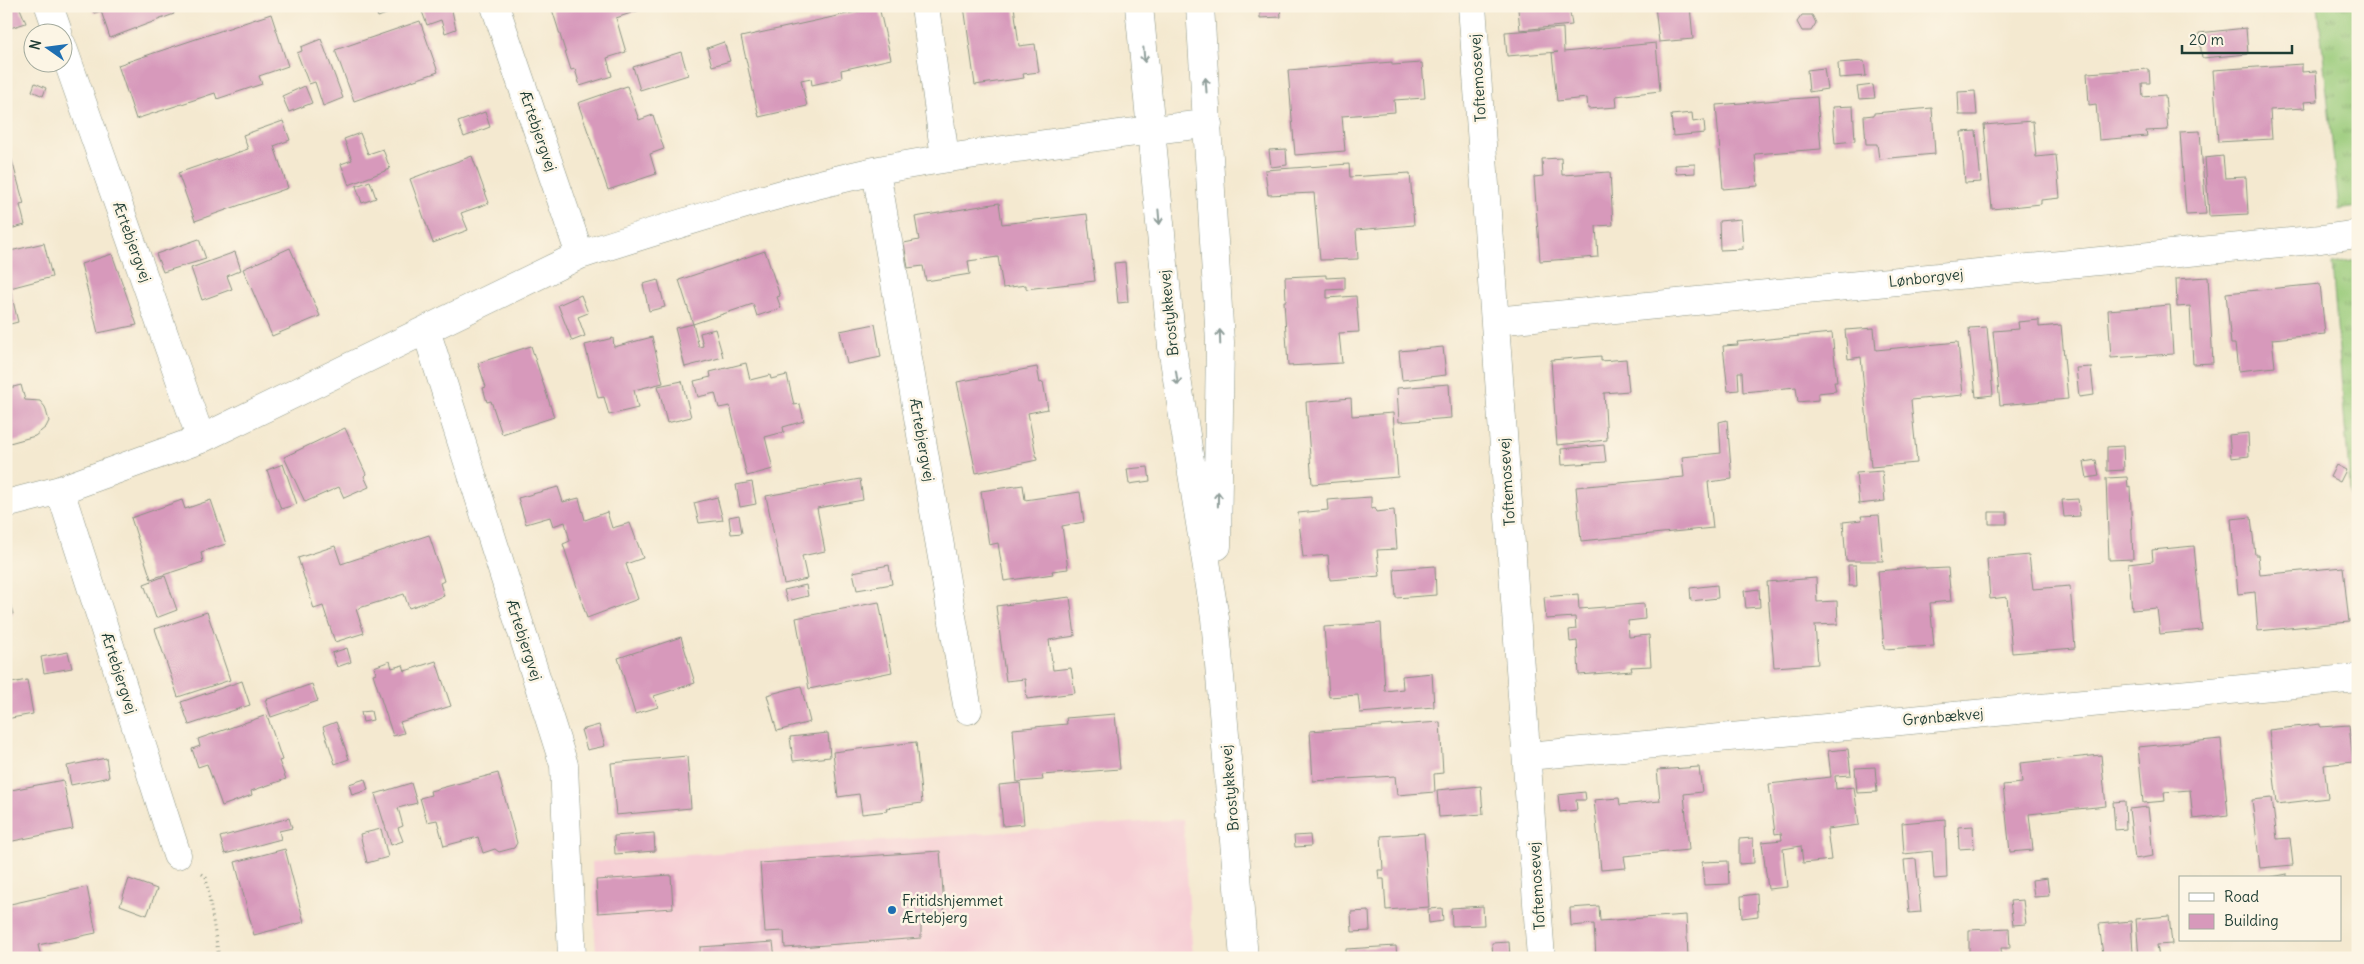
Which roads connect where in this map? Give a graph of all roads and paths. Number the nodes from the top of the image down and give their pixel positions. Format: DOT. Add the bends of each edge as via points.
graph roads {
  1 [pos="49,6"];
  2 [pos="495,6"];
  3 [pos="924,6"];
  4 [pos="1139,6"];
  5 [pos="1200,6"];
  6 [pos="1472,6"];
  7 [pos="55,22"];
  8 [pos="72,72"];
  9 [pos="1208,124"];
  10 [pos="1151,129"];
  11 [pos="945,158"];
  12 [pos="876,171"];
  13 [pos="2358,234"];
  14 [pos="580,255"];
  15 [pos="1495,321"];
  16 [pos="426,330"];
  17 [pos="201,439"];
  18 [pos="60,490"];
  19 [pos="6,504"];
  20 [pos="1215,618"];
  21 [pos="2358,678"];
  22 [pos="968,710"];
  23 [pos="1528,756"];
  24 [pos="177,855"];
  25 [pos="219,958"];
  26 [pos="572,958"];
  27 [pos="1244,958"];
  28 [pos="1542,958"];
  1 -- 7 [label="street"];
  2 -- 14 [label="street, Ærtebjergvej"];
  3 -- 11 [label="street"];
  4 -- 10 [label="street, Brostykkevej, one-way"];
  9 -- 5 [label="street, Brostykkevej, one-way"];
  6 -- 15 [label="street, Toftemosevej"];
  8 -- 17 [label="street, Ærtebjergvej"];
  9 -- 10 [label="street"];
  20 -- 9 [label="street, Brostykkevej, one-way" via="1220,342"];
  10 -- 11 [label="street"];
  10 -- 20 [label="street, Brostykkevej, one-way" via="1172,347"];
  11 -- 12 [label="street"];
  12 -- 14 [label="street" via="741,204"];
  12 -- 22 [label="street, Ærtebjergvej"];
  13 -- 15 [label="street, Lønborgvej"];
  14 -- 16 [label="street"];
  15 -- 23 [label="street, Toftemosevej"];
  16 -- 17 [label="street"];
  16 -- 26 [label="street, Ærtebjergvej" via="564,765"];
  17 -- 18 [label="street"];
  18 -- 19 [label="street"];
  18 -- 24 [label="street, Ærtebjergvej"];
  20 -- 27 [label="street, Brostykkevej"];
  21 -- 23 [label="street, Grønbækvej"];
  23 -- 28 [label="street, Toftemosevej"];
  24 -- 25 [label="path" via="206,877"];
}
